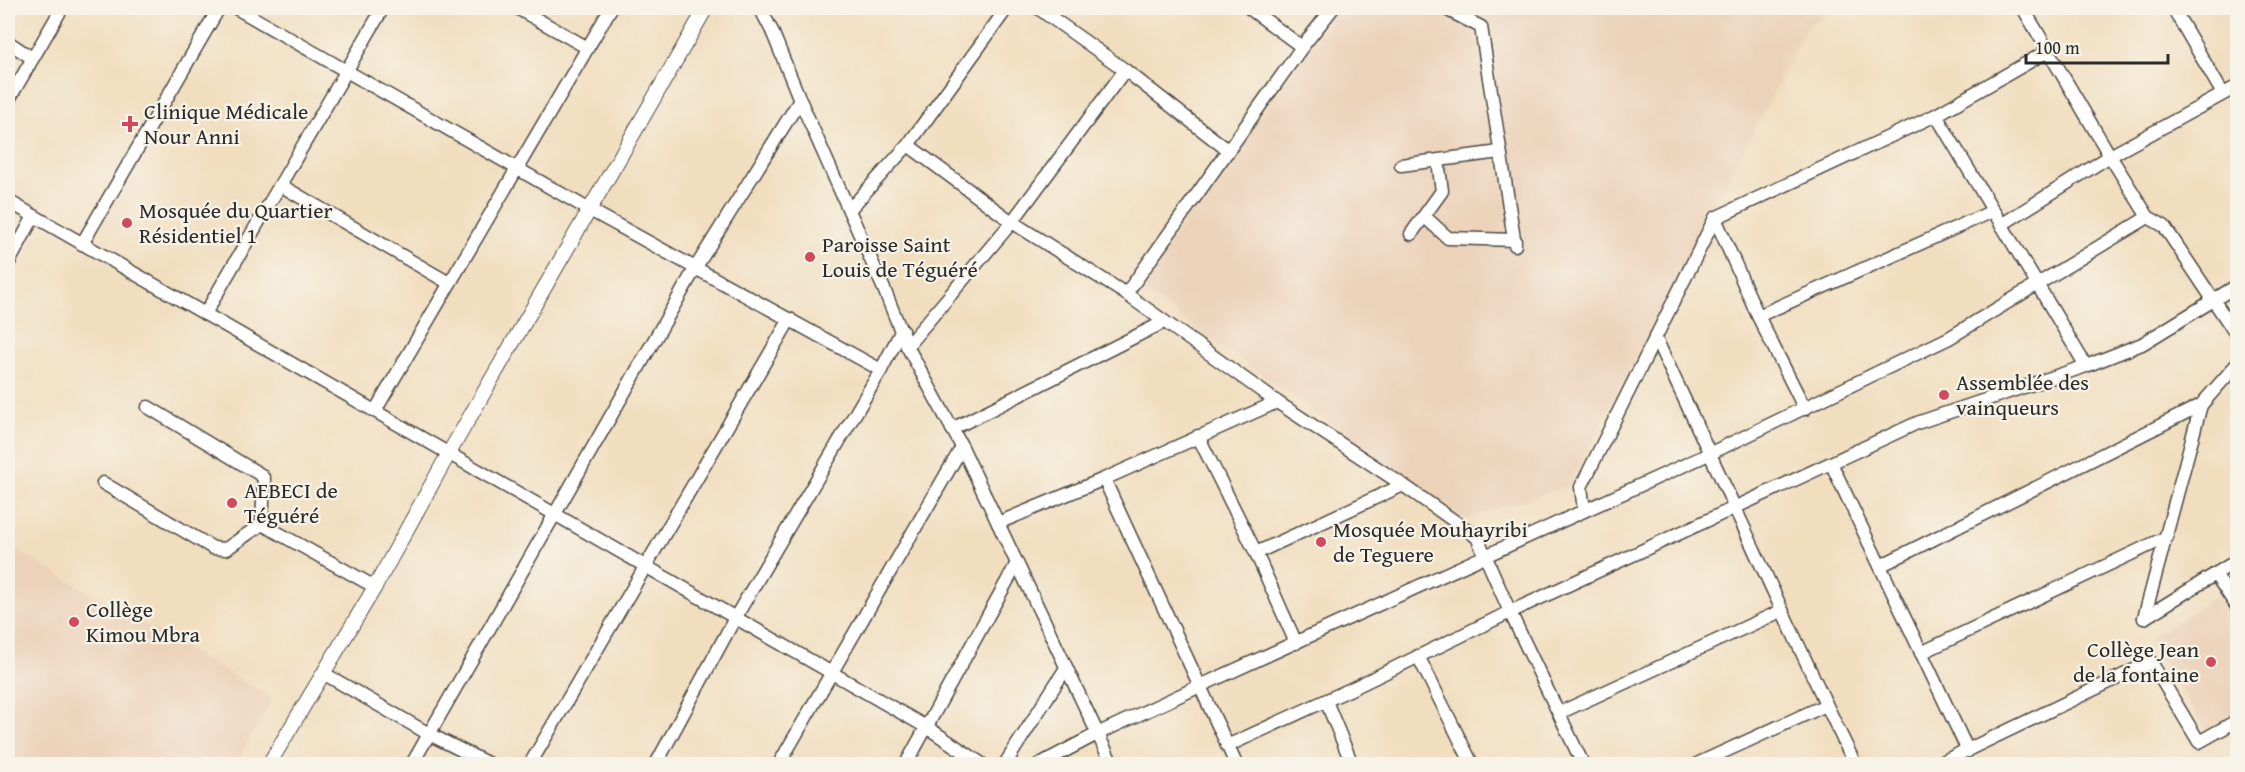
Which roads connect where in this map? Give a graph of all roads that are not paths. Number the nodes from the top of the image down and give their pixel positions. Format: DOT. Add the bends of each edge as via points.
graph roads {
  1 [pos="62,8"];
  2 [pos="219,8"];
  3 [pos="236,8"];
  4 [pos="383,8"];
  5 [pos="517,8"];
  6 [pos="611,8"];
  7 [pos="706,8"];
  8 [pos="760,8"];
  9 [pos="1007,8"];
  10 [pos="1038,8"];
  11 [pos="1249,8"];
  12 [pos="1333,8"];
  13 [pos="1444,8"];
  14 [pos="2023,8"];
  15 [pos="2173,8"];
  16 [pos="8,42"];
  17 [pos="586,47"];
  18 [pos="1302,47"];
  19 [pos="2049,51"];
  20 [pos="33,58"];
  21 [pos="1125,70"];
  22 [pos="346,71"];
  23 [pos="2238,86"];
  24 [pos="2223,94"];
  25 [pos="800,100"];
  26 [pos="8,101"];
  27 [pos="1936,115"];
  28 [pos="908,145"];
  29 [pos="1228,151"];
  30 [pos="1500,152"];
  31 [pos="2110,156"];
  32 [pos="1438,160"];
  33 [pos="1401,165"];
  34 [pos="516,168"];
  35 [pos="280,185"];
  36 [pos="8,201"];
  37 [pos="588,209"];
  38 [pos="849,210"];
  39 [pos="1993,211"];
  40 [pos="34,216"];
  41 [pos="1424,216"];
  42 [pos="2148,217"];
  43 [pos="1715,218"];
  44 [pos="1012,222"];
  45 [pos="2001,225"];
  46 [pos="1411,234"];
  47 [pos="82,244"];
  48 [pos="8,264"];
  49 [pos="696,267"];
  50 [pos="449,283"];
  51 [pos="2037,285"];
  52 [pos="2238,285"];
  53 [pos="1125,294"];
  54 [pos="2212,300"];
  55 [pos="205,314"];
  56 [pos="1758,316"];
  57 [pos="790,319"];
  58 [pos="1164,322"];
  59 [pos="902,330"];
  60 [pos="1655,337"];
  61 [pos="2238,337"];
  62 [pos="907,346"];
  63 [pos="2238,363"];
  64 [pos="2086,366"];
  65 [pos="880,370"];
  66 [pos="1277,402"];
  67 [pos="2201,405"];
  68 [pos="148,407"];
  69 [pos="1805,409"];
  70 [pos="375,411"];
  71 [pos="952,429"];
  72 [pos="1198,436"];
  73 [pos="962,447"];
  74 [pos="449,453"];
  75 [pos="1710,453"];
  76 [pos="1831,463"];
  77 [pos="1104,479"];
  78 [pos="103,483"];
  79 [pos="1403,485"];
  80 [pos="1734,507"];
  81 [pos="1584,510"];
  82 [pos="554,514"];
  83 [pos="998,523"];
  84 [pos="262,525"];
  85 [pos="2167,537"];
  86 [pos="1256,553"];
  87 [pos="1485,558"];
  88 [pos="2238,560"];
  89 [pos="1016,565"];
  90 [pos="644,566"];
  91 [pos="1880,566"];
  92 [pos="2215,574"];
  93 [pos="375,586"];
  94 [pos="2238,608"];
  95 [pos="1781,611"];
  96 [pos="1510,612"];
  97 [pos="735,618"];
  98 [pos="1296,643"];
  99 [pos="1922,653"];
  100 [pos="1418,656"];
  101 [pos="1066,668"];
  102 [pos="322,673"];
  103 [pos="832,673"];
  104 [pos="1200,686"];
  105 [pos="1326,701"];
  106 [pos="1826,705"];
  107 [pos="1559,713"];
  108 [pos="2238,720"];
  109 [pos="928,728"];
  110 [pos="429,734"];
  111 [pos="1097,734"];
  112 [pos="1227,746"];
  113 [pos="1968,751"];
  114 [pos="268,765"];
  115 [pos="412,765"];
  116 [pos="489,765"];
  117 [pos="530,765"];
  118 [pos="656,765"];
  119 [pos="779,765"];
  120 [pos="906,765"];
  121 [pos="982,765"];
  122 [pos="1005,765"];
  123 [pos="1040,765"];
  124 [pos="1112,765"];
  125 [pos="1236,765"];
  126 [pos="1352,765"];
  127 [pos="1472,765"];
  128 [pos="1583,765"];
  129 [pos="1697,765"];
  130 [pos="1855,765"];
  131 [pos="1938,765"];
  1 -- 20 [label="street"];
  2 -- 47 [label="street"];
  3 -- 22 [label="street"];
  4 -- 22 [label="street"];
  5 -- 17 [label="street"];
  6 -- 17 [label="street"];
  7 -- 37 [label="street"];
  8 -- 25 [label="street"];
  9 -- 28 [label="street"];
  10 -- 21 [label="street"];
  11 -- 18 [label="street"];
  12 -- 18 [label="street"];
  13 -- 30 [label="street" via="1481,27"];
  14 -- 19 [label="street"];
  15 -- 24 [label="street"];
  16 -- 20 [label="street"];
  17 -- 34 [label="street"];
  18 -- 29 [label="street"];
  19 -- 27 [label="street"];
  19 -- 31 [label="street"];
  20 -- 26 [label="street"];
  21 -- 29 [label="street"];
  21 -- 44 [label="street"];
  22 -- 34 [label="street"];
  22 -- 35 [label="street"];
  23 -- 24 [label="street"];
  24 -- 31 [label="street"];
  25 -- 38 [label="street"];
  25 -- 49 [label="street"];
  27 -- 39 [label="street"];
  27 -- 43 [label="street"];
  28 -- 38 [label="street"];
  28 -- 44 [label="street"];
  29 -- 53 [label="street"];
  30 -- 32 [label="street"];
  30 -- 41 [label="street" via="1515,243 1448,238"];
  31 -- 42 [label="street"];
  31 -- 45 [label="street"];
  32 -- 33 [label="street"];
  32 -- 41 [label="street" via="1443,191"];
  34 -- 37 [label="street"];
  34 -- 50 [label="street"];
  35 -- 50 [label="street"];
  35 -- 55 [label="street"];
  36 -- 40 [label="street"];
  37 -- 49 [label="street"];
  37 -- 74 [label="street"];
  38 -- 59 [label="street"];
  39 -- 45 [label="street"];
  39 -- 56 [label="street"];
  40 -- 47 [label="street"];
  40 -- 48 [label="street"];
  41 -- 46 [label="street"];
  42 -- 51 [label="street"];
  42 -- 54 [label="street" via="2164,226"];
  43 -- 56 [label="street"];
  43 -- 60 [label="street"];
  44 -- 53 [label="street"];
  44 -- 62 [label="street"];
  45 -- 51 [label="street"];
  47 -- 55 [label="street"];
  49 -- 57 [label="street"];
  49 -- 82 [label="street"];
  50 -- 70 [label="street"];
  51 -- 64 [label="street"];
  51 -- 69 [label="street" via="1949,338"];
  52 -- 54 [label="street"];
  53 -- 58 [label="street"];
  54 -- 61 [label="street"];
  54 -- 64 [label="street" via="2142,344"];
  55 -- 70 [label="street"];
  56 -- 69 [label="street"];
  57 -- 65 [label="street"];
  57 -- 90 [label="street"];
  58 -- 66 [label="street"];
  58 -- 71 [label="street"];
  59 -- 62 [label="street"];
  59 -- 65 [label="street"];
  60 -- 75 [label="street"];
  60 -- 81 [label="street" via="1581,487"];
  62 -- 71 [label="street"];
  63 -- 67 [label="street"];
  64 -- 76 [label="street" via="1917,423"];
  65 -- 97 [label="street"];
  66 -- 72 [label="street"];
  66 -- 79 [label="street"];
  67 -- 85 [label="street"];
  67 -- 91 [label="street"];
  68 -- 84 [label="street" via="261,474"];
  69 -- 75 [label="street"];
  70 -- 74 [label="street"];
  71 -- 73 [label="street"];
  72 -- 77 [label="street"];
  72 -- 86 [label="street"];
  73 -- 83 [label="street"];
  73 -- 103 [label="street"];
  74 -- 82 [label="street"];
  74 -- 93 [label="street"];
  75 -- 80 [label="street"];
  75 -- 81 [label="street"];
  76 -- 80 [label="street"];
  76 -- 91 [label="street"];
  77 -- 83 [label="street"];
  77 -- 104 [label="street"];
  78 -- 84 [label="street" via="213,548 226,549"];
  79 -- 86 [label="street"];
  79 -- 87 [label="street" via="1477,537"];
  80 -- 95 [label="street"];
  80 -- 96 [label="street"];
  81 -- 87 [label="street"];
  82 -- 90 [label="street"];
  82 -- 110 [label="street"];
  83 -- 89 [label="street"];
  84 -- 93 [label="street"];
  85 -- 92 [label="street" via="2144,618"];
  85 -- 99 [label="street"];
  86 -- 98 [label="street"];
  87 -- 96 [label="street"];
  87 -- 98 [label="street"];
  88 -- 92 [label="street"];
  89 -- 101 [label="street"];
  89 -- 109 [label="street"];
  90 -- 97 [label="street"];
  90 -- 117 [label="street"];
  91 -- 99 [label="street"];
  92 -- 94 [label="street"];
  93 -- 102 [label="street"];
  95 -- 106 [label="street"];
  95 -- 107 [label="street"];
  96 -- 100 [label="street"];
  96 -- 107 [label="street"];
  97 -- 103 [label="street"];
  97 -- 118 [label="street"];
  98 -- 104 [label="street"];
  99 -- 113 [label="street"];
  100 -- 105 [label="street"];
  100 -- 127 [label="street"];
  101 -- 111 [label="street"];
  101 -- 122 [label="street"];
  102 -- 110 [label="street"];
  102 -- 114 [label="street"];
  103 -- 109 [label="street"];
  103 -- 119 [label="street"];
  104 -- 111 [label="street"];
  104 -- 112 [label="street"];
  105 -- 112 [label="street"];
  105 -- 126 [label="street"];
  106 -- 129 [label="street"];
  106 -- 130 [label="street"];
  107 -- 128 [label="street"];
  108 -- 113 [label="street" via="2199,742 2151,662"];
  109 -- 120 [label="street"];
  109 -- 121 [label="street"];
  110 -- 115 [label="street"];
  110 -- 116 [label="street"];
  111 -- 123 [label="street"];
  111 -- 124 [label="street"];
  112 -- 125 [label="street"];
  113 -- 131 [label="street"];
}
